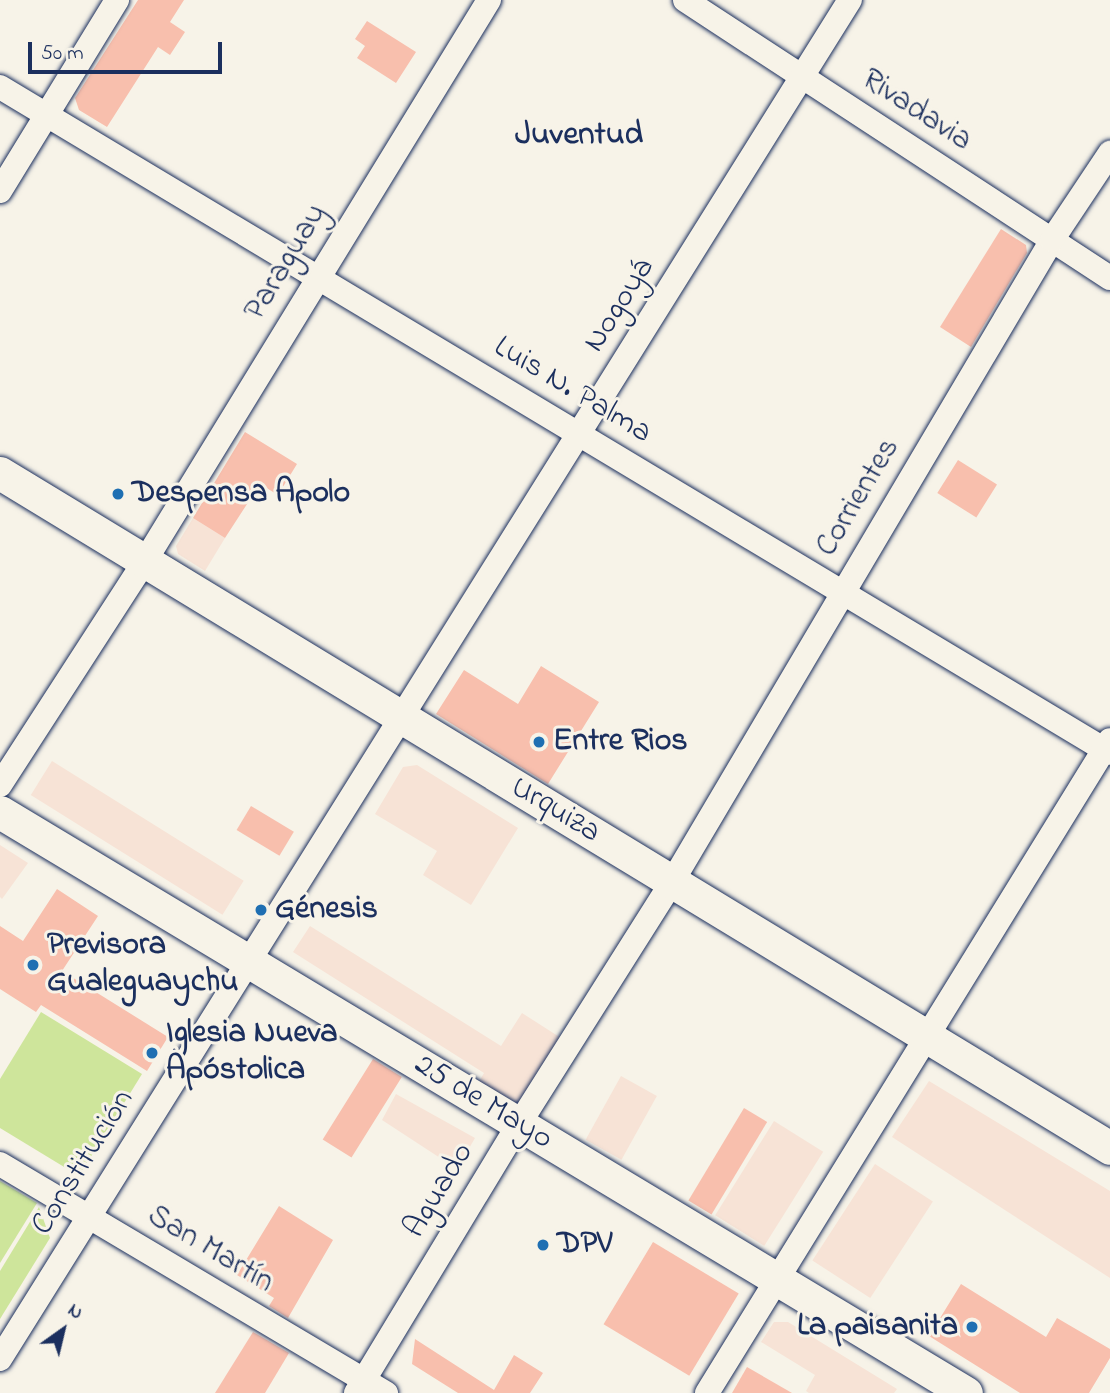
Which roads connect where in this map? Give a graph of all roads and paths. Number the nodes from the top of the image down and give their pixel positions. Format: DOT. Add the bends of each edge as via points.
graph roads {
  1 [pos="117,0"];
  2 [pos="489,0"];
  3 [pos="685,0"];
  4 [pos="850,0"];
  5 [pos="803,76"];
  6 [pos="0,87"];
  7 [pos="48,114"];
  8 [pos="1110,153"];
  9 [pos="0,191"];
  10 [pos="1052,240"];
  11 [pos="317,277"];
  12 [pos="1110,278"];
  13 [pos="579,434"];
  14 [pos="0,473"];
  15 [pos="145,561"];
  16 [pos="842,591"];
  17 [pos="402,718"];
  18 [pos="1108,747"];
  19 [pos="0,785"];
  20 [pos="0,812"];
  21 [pos="672,882"];
  22 [pos="249,962"];
  23 [pos="926,1035"];
  24 [pos="519,1124"];
  25 [pos="1110,1148"];
  26 [pos="0,1164"];
  27 [pos="89,1217"];
  28 [pos="776,1279"];
  29 [pos="0,1359"];
  30 [pos="360,1386"];
  31 [pos="386,1393"];
  32 [pos="707,1393"];
  33 [pos="966,1393"];
  1 -- 7 [label="street"];
  2 -- 11 [label="street, Paraguay"];
  3 -- 5 [label="street, Rivadavia"];
  4 -- 5 [label="street, Nogoyá"];
  5 -- 10 [label="street, Rivadavia"];
  5 -- 13 [label="street, Nogoyá"];
  6 -- 7 [label="street, Luis N. Palma"];
  7 -- 9 [label="street"];
  7 -- 11 [label="street, Luis N. Palma"];
  8 -- 10 [label="street, Corrientes"];
  10 -- 12 [label="street, Rivadavia"];
  10 -- 16 [label="street, Corrientes"];
  11 -- 13 [label="street, Luis N. Palma"];
  11 -- 15 [label="street, Paraguay"];
  13 -- 16 [label="street, Luis N. Palma"];
  13 -- 17 [label="street, Nogoyá"];
  14 -- 15 [label="street, Urquiza"];
  15 -- 17 [label="street, Urquiza"];
  15 -- 19 [label="street, Paraguay"];
  16 -- 18 [label="street, Luis N. Palma"];
  16 -- 21 [label="street, Corrientes"];
  17 -- 21 [label="street, Urquiza"];
  17 -- 22 [label="street, Constitución"];
  18 -- 23 [label="street"];
  20 -- 22 [label="street, 25 de Mayo"];
  21 -- 23 [label="street, Urquiza"];
  21 -- 24 [label="street, Aguado"];
  22 -- 24 [label="street, 25 de Mayo"];
  22 -- 27 [label="street, Constitución"];
  23 -- 25 [label="street, Urquiza"];
  23 -- 28 [label="street"];
  24 -- 28 [label="street, 25 de Mayo"];
  24 -- 30 [label="street, Aguado"];
  26 -- 27 [label="street, San Martín"];
  27 -- 29 [label="street, Constitución"];
  27 -- 30 [label="street, San Martín"];
  28 -- 32 [label="street"];
  28 -- 33 [label="street, 25 de Mayo"];
  30 -- 31 [label="street, San Martín"];
}
